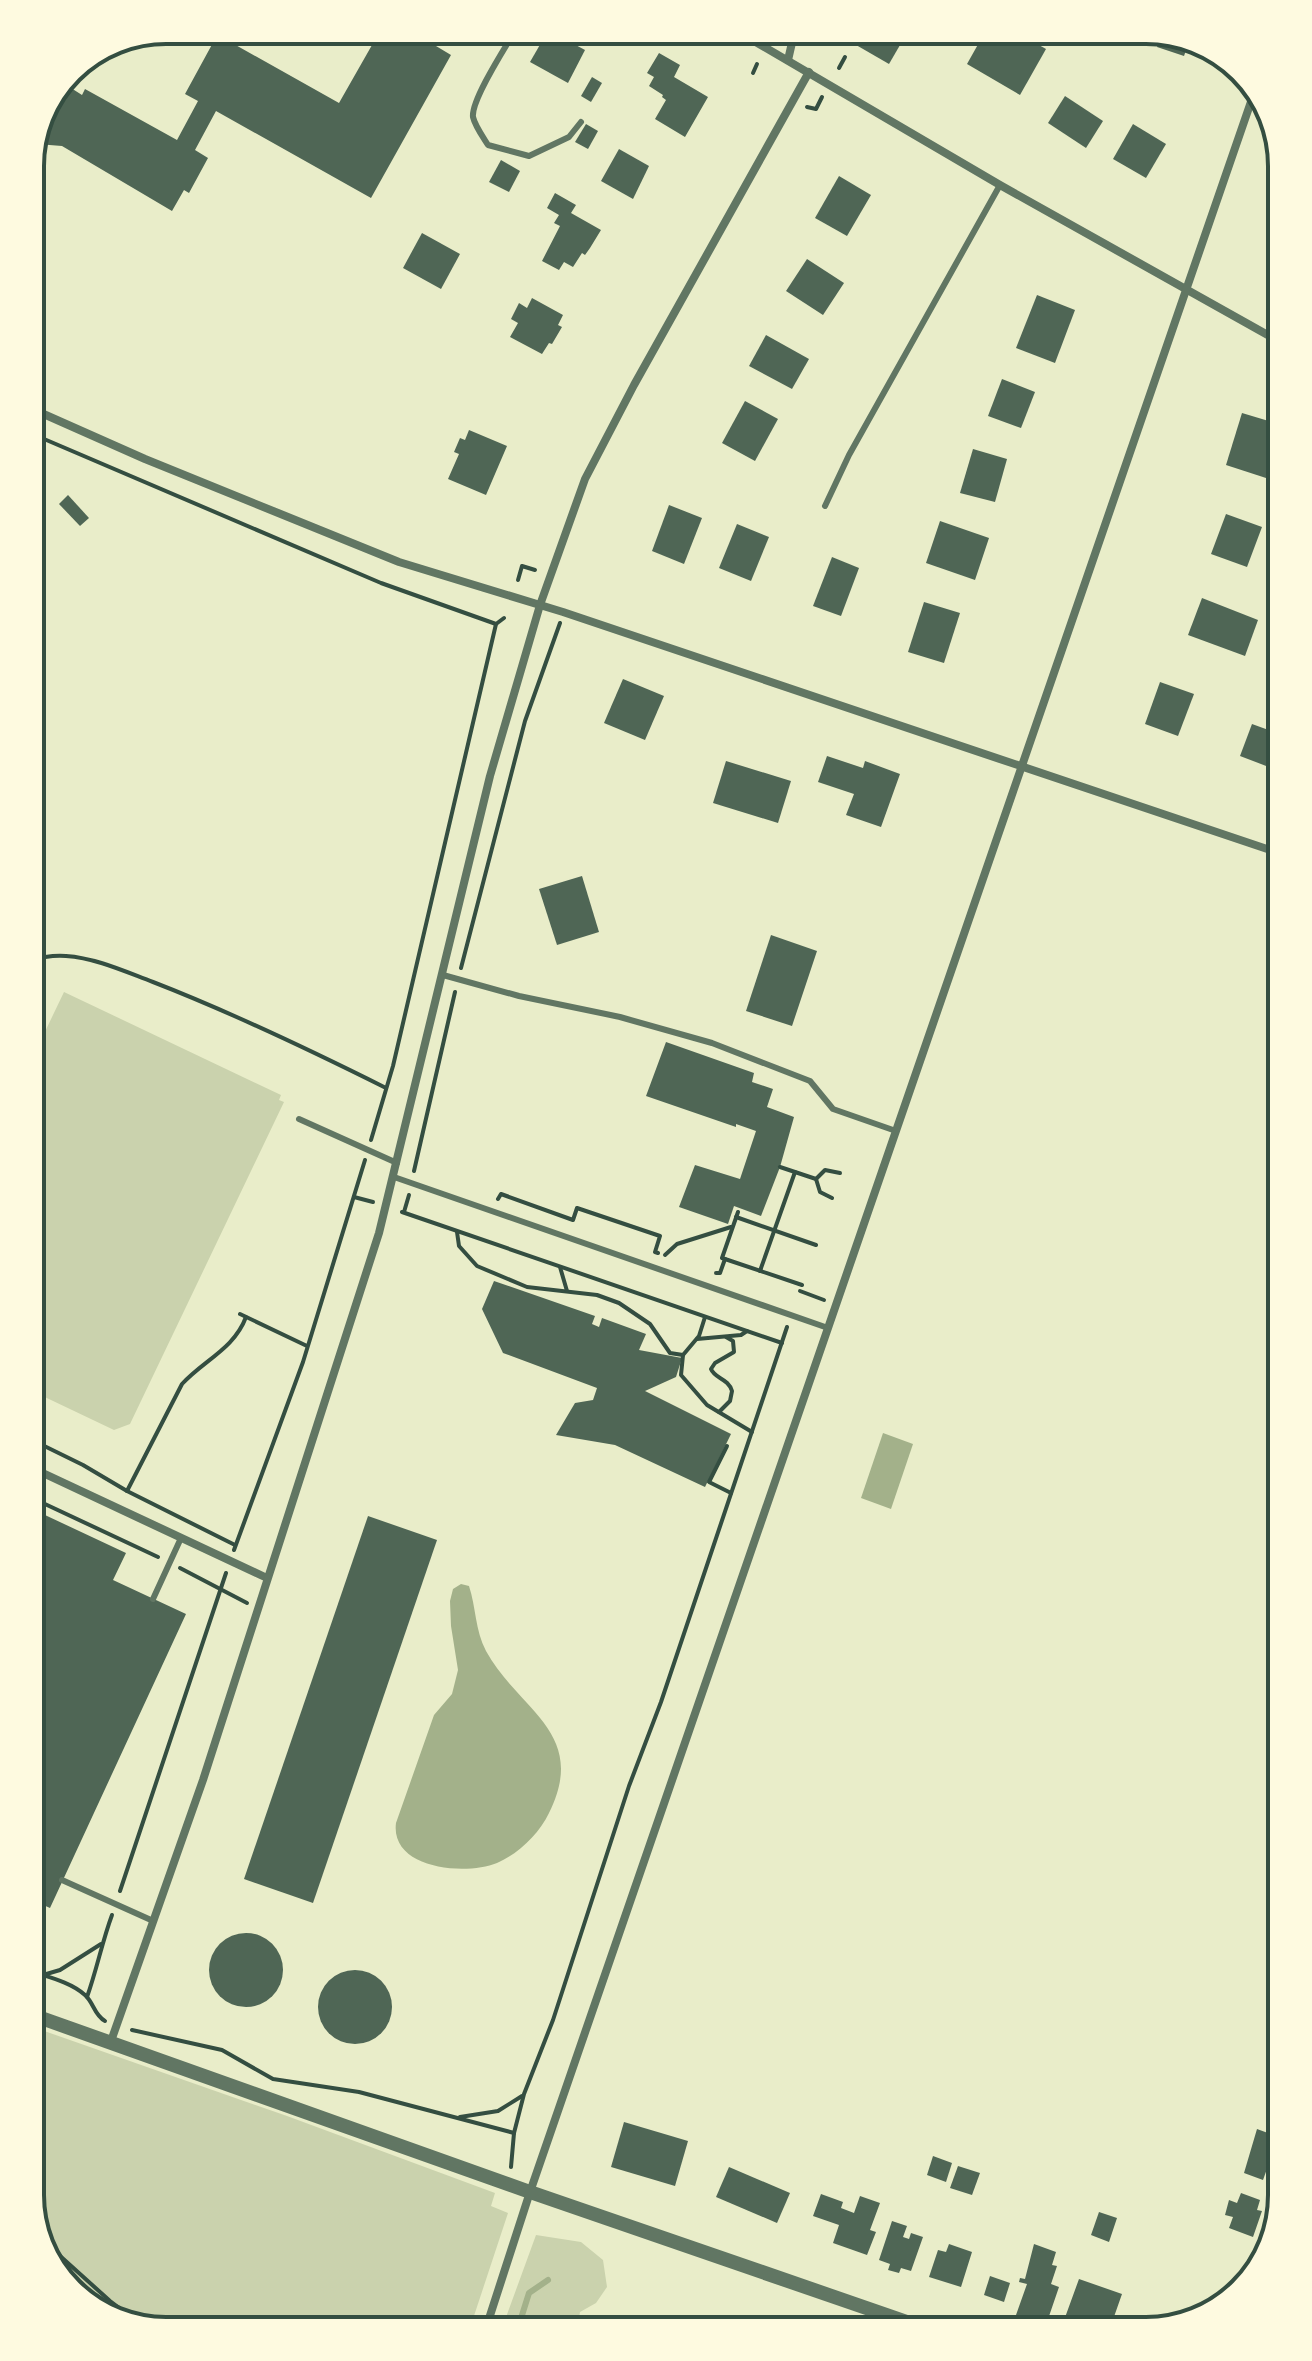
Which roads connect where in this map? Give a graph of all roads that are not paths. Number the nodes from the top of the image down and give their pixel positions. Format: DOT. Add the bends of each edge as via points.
graph roads {
  1 [pos="508,44"];
  2 [pos="760,44"];
  3 [pos="792,44"];
  4 [pos="788,60"];
  5 [pos="809,72"];
  6 [pos="1250,104"];
  7 [pos="581,122"];
  8 [pos="1000,185"];
  9 [pos="1187,290"];
  10 [pos="1268,335"];
  11 [pos="44,414"];
  12 [pos="825,506"];
  13 [pos="540,605"];
  14 [pos="1022,765"];
  15 [pos="1268,849"];
  16 [pos="443,975"];
  17 [pos="299,1119"];
  18 [pos="896,1131"];
  19 [pos="397,1163"];
  20 [pos="394,1177"];
  21 [pos="828,1328"];
  22 [pos="44,1474"];
  23 [pos="181,1538"];
  24 [pos="267,1578"];
  25 [pos="153,1599"];
  26 [pos="62,1880"];
  27 [pos="151,1920"];
  28 [pos="44,2019"];
  29 [pos="110,2044"];
  30 [pos="530,2192"];
  31 [pos="490,2317"];
  32 [pos="892,2317"];
  1 -- 7 [label="lane" via="473,111 488,145 529,156 569,137"];
  2 -- 4 [label="street"];
  3 -- 4 [label="street"];
  4 -- 5 [label="street"];
  5 -- 8 [label="street"];
  5 -- 13 [label="street" via="585,479"];
  6 -- 9 [label="street"];
  8 -- 9 [label="street"];
  8 -- 12 [label="lane"];
  9 -- 10 [label="street"];
  9 -- 14 [label="street"];
  11 -- 13 [label="street" via="399,562"];
  13 -- 14 [label="street"];
  13 -- 16 [label="street" via="490,776"];
  14 -- 15 [label="street"];
  14 -- 18 [label="street"];
  16 -- 18 [label="lane" via="712,1043 810,1081 833,1109"];
  16 -- 19 [label="street"];
  17 -- 19 [label="lane"];
  18 -- 21 [label="street"];
  19 -- 20 [label="street"];
  20 -- 21 [label="lane"];
  20 -- 24 [label="street"];
  21 -- 30 [label="street"];
  22 -- 23 [label="street"];
  23 -- 24 [label="street"];
  23 -- 25 [label="lane"];
  24 -- 27 [label="street" via="203,1780"];
  26 -- 27 [label="lane"];
  27 -- 29 [label="street"];
  28 -- 29 [label="street"];
  29 -- 30 [label="street"];
  30 -- 31 [label="street"];
  30 -- 32 [label="street"];
}
